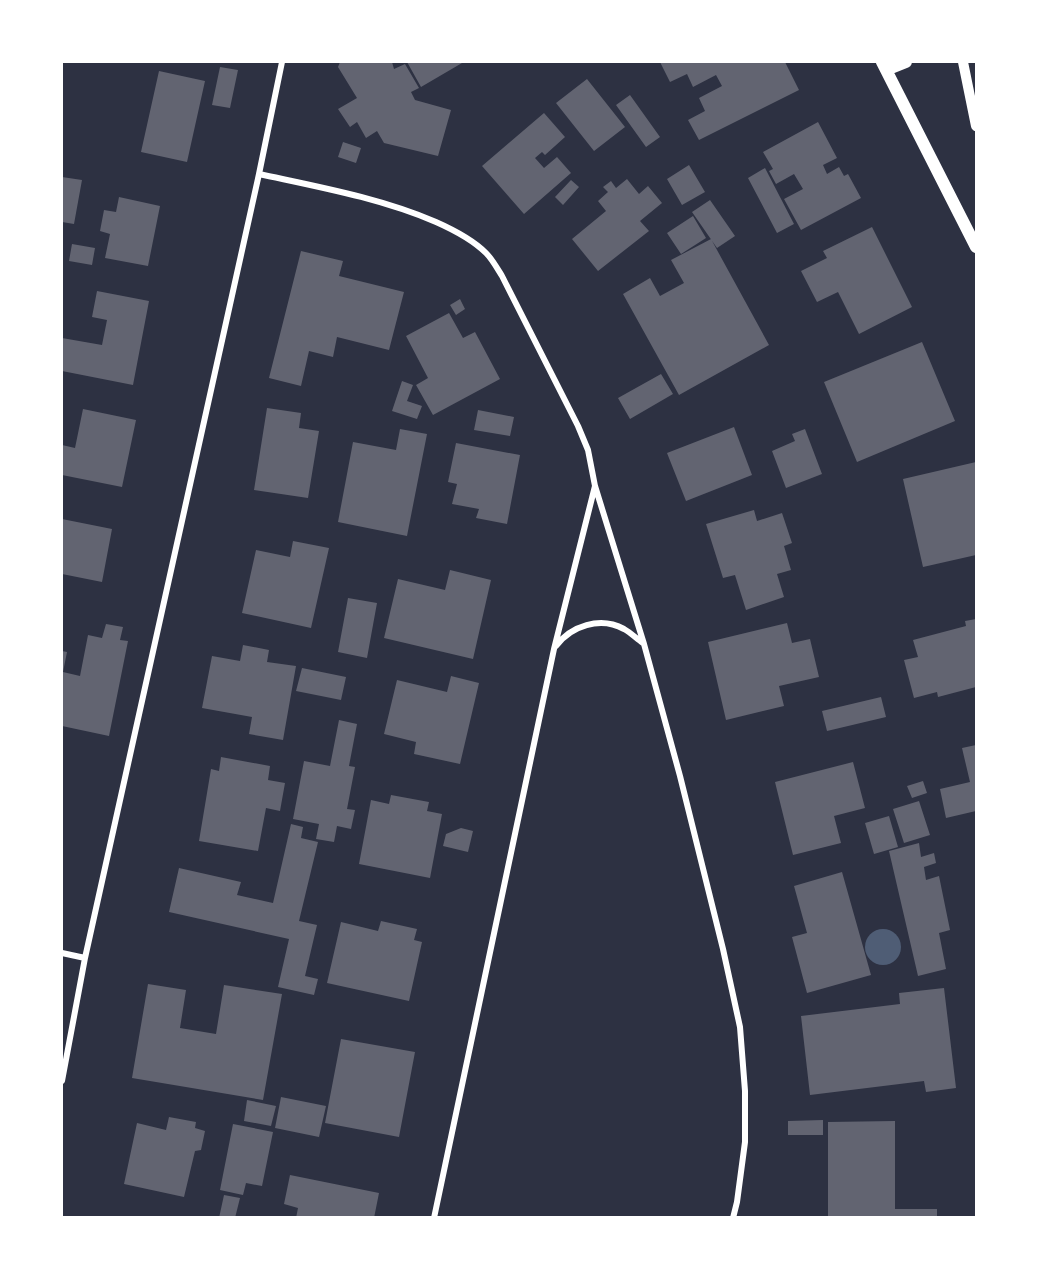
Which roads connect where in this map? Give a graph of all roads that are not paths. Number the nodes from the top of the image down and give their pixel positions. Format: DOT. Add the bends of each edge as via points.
graph roads {
  1 [pos="282,62"];
  2 [pos="906,62"];
  3 [pos="963,62"];
  4 [pos="884,66"];
  5 [pos="976,126"];
  6 [pos="259,174"];
  7 [pos="976,247"];
  8 [pos="595,486"];
  9 [pos="644,644"];
  10 [pos="554,649"];
  11 [pos="62,953"];
  12 [pos="85,958"];
  13 [pos="62,1081"];
  14 [pos="434,1218"];
  15 [pos="733,1218"];
  1 -- 6 [label="street"];
  2 -- 4 [label="main road"];
  3 -- 5 [label="street"];
  4 -- 7 [label="main road"];
  6 -- 8 [label="street" via="417,214 471,240 488,254 578,426 588,450"];
  6 -- 12 [label="street"];
  8 -- 9 [label="street"];
  8 -- 10 [label="street"];
  9 -- 10 [label="street" via="624,629 594,623 575,628"];
  9 -- 15 [label="street" via="740,1027 745,1142"];
  10 -- 14 [label="street"];
  11 -- 12 [label="street"];
  12 -- 13 [label="street"];
}
